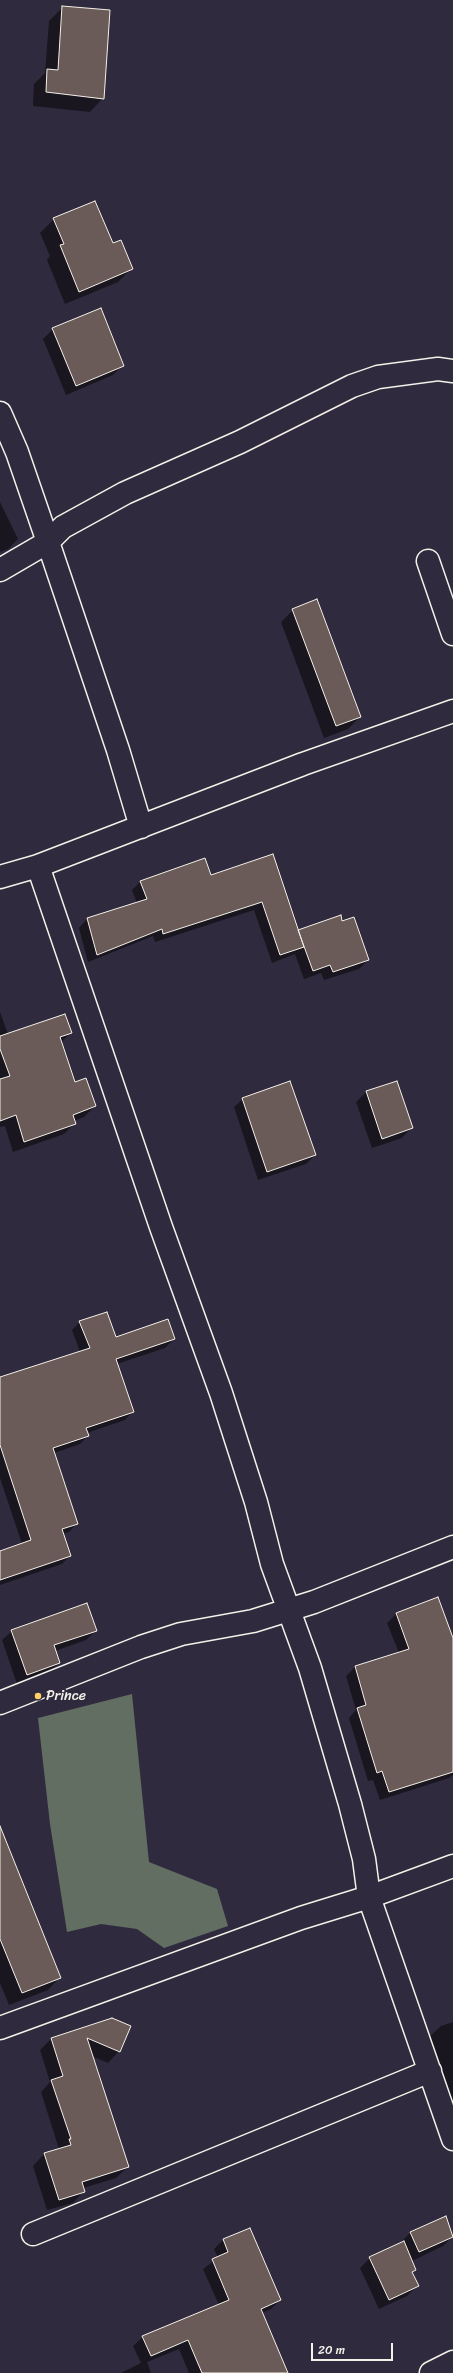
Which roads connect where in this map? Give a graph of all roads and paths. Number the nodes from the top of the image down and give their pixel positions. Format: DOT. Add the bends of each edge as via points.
graph roads {
  1 [pos="453,371"];
  2 [pos="0,413"];
  3 [pos="48,542"];
  4 [pos="428,561"];
  5 [pos="0,570"];
  6 [pos="453,634"];
  7 [pos="453,711"];
  8 [pos="141,827"];
  9 [pos="38,866"];
  10 [pos="0,877"];
  11 [pos="453,1547"];
  12 [pos="288,1609"];
  13 [pos="0,1702"];
  14 [pos="453,1866"];
  15 [pos="369,1896"];
  16 [pos="0,2028"];
  17 [pos="430,2070"];
  18 [pos="453,2139"];
  19 [pos="33,2234"];
  20 [pos="453,2362"];
  21 [pos="431,2373"];
  1 -- 3 [label="street" via="438,369 378,377 352,386 240,442 125,493 63,527"];
  2 -- 3 [label="street" via="17,452"];
  3 -- 5 [label="street"];
  3 -- 8 [label="street" via="118,750"];
  4 -- 6 [label="street"];
  7 -- 8 [label="street" via="303,764"];
  8 -- 9 [label="street"];
  9 -- 10 [label="street"];
  9 -- 12 [label="street" via="161,1227 221,1393"];
  11 -- 12 [label="street" via="314,1602"];
  12 -- 13 [label="street" via="253,1621 181,1634"];
  12 -- 15 [label="street" via="310,1668 350,1804 364,1859"];
  14 -- 15 [label="street"];
  15 -- 16 [label="street" via="301,1918"];
  15 -- 17 [label="street"];
  17 -- 18 [label="street"];
  17 -- 19 [label="street"];
  20 -- 21 [label="street"];
}
